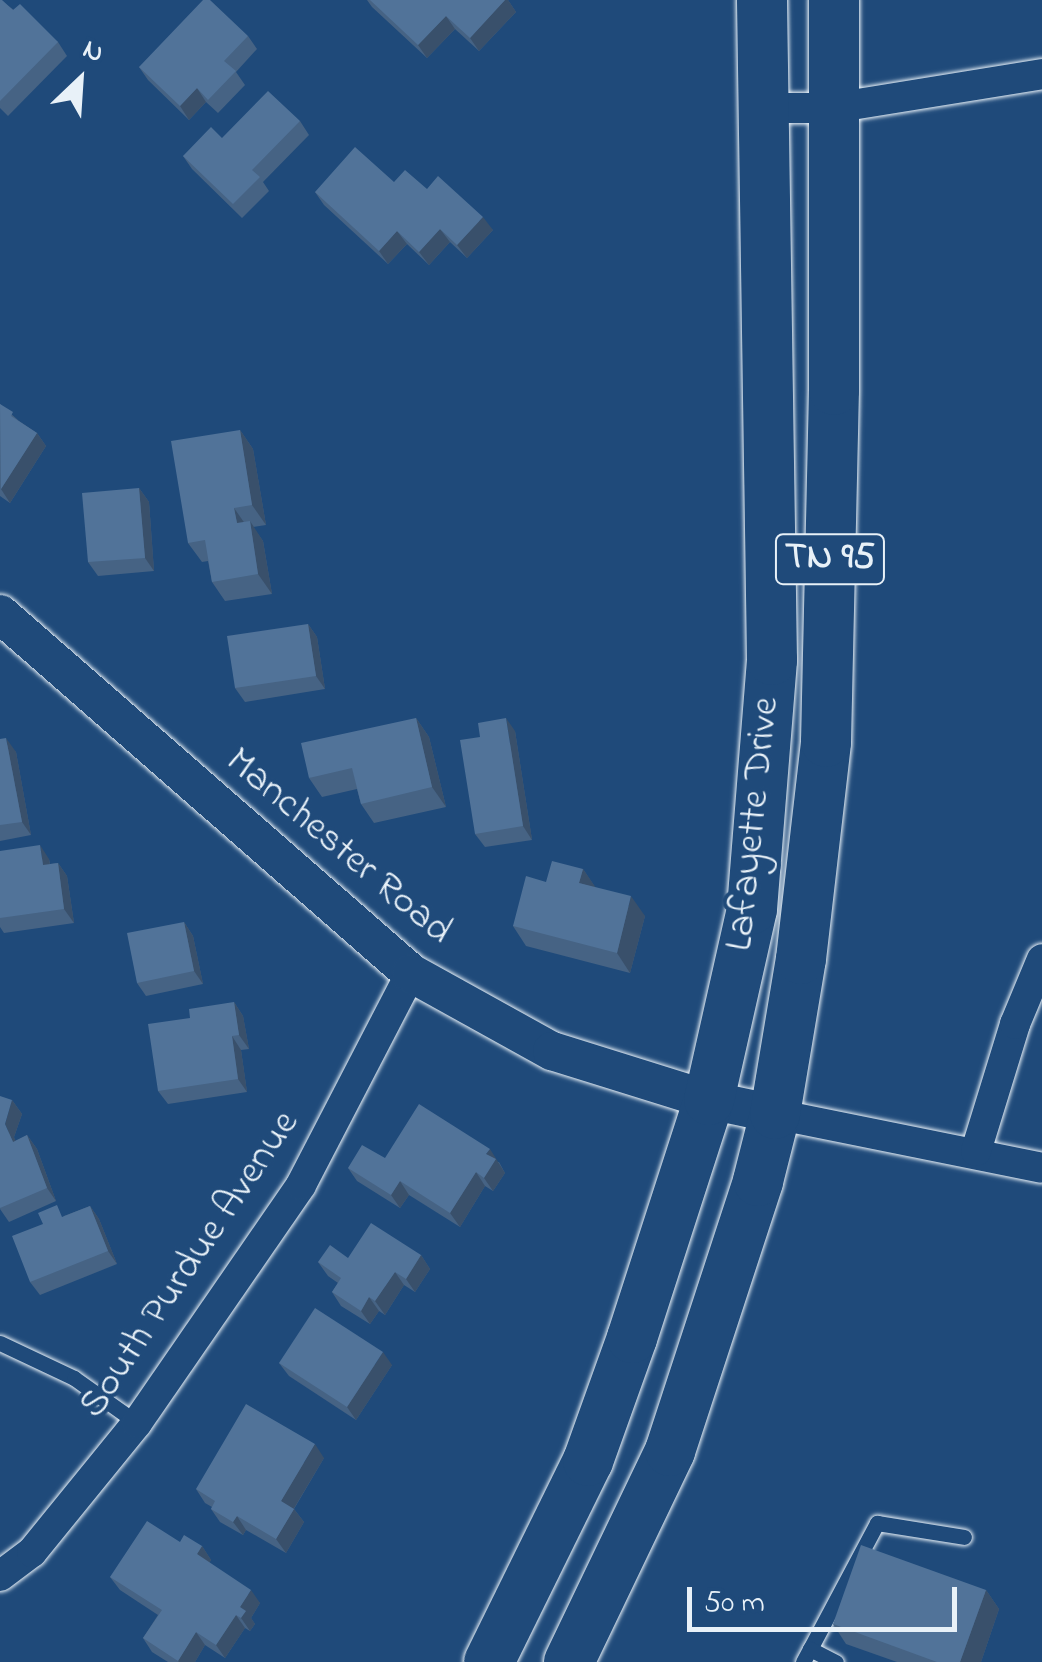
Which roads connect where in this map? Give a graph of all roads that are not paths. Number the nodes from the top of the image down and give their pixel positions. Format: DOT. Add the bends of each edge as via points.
graph roads {
  1 [pos="762,0"];
  2 [pos="834,0"];
  3 [pos="1042,74"];
  4 [pos="761,108"];
  5 [pos="833,108"];
  6 [pos="0,614"];
  7 [pos="1042,959"];
  8 [pos="411,973"];
  9 [pos="709,1100"];
  10 [pos="775,1114"];
  11 [pos="976,1151"];
  12 [pos="1042,1168"];
  13 [pos="0,1344"];
  14 [pos="138,1423"];
  15 [pos="964,1538"];
  16 [pos="0,1576"];
  17 [pos="806,1656"];
  18 [pos="490,1662"];
  19 [pos="568,1662"];
  20 [pos="836,1662"];
  1 -- 4 [label="main road, Lafayette Drive / TN 95"];
  2 -- 5 [label="main road, Lafayette Drive / TN 95"];
  3 -- 5 [label="street"];
  4 -- 5 [label="street"];
  4 -- 9 [label="main road, Lafayette Drive / TN 95" via="772,660 752,909"];
  5 -- 10 [label="main road, Lafayette Drive / TN 95" via="826,742"];
  6 -- 8 [label="street, Manchester Road"];
  7 -- 11 [label="street"];
  8 -- 9 [label="street, Manchester Road" via="552,1051"];
  8 -- 14 [label="street, South Purdue Avenue" via="301,1185"];
  9 -- 10 [label="street, Manchester Road"];
  9 -- 18 [label="main road, Lafayette Drive" via="588,1461"];
  10 -- 11 [label="street"];
  10 -- 19 [label="main road, Lafayette Drive" via="670,1451"];
  11 -- 12 [label="street"];
  13 -- 14 [label="lane" via="74,1378"];
  14 -- 16 [label="street, South Purdue Avenue" via="32,1552"];
  15 -- 17 [label="lane" via="877,1524"];
  17 -- 20 [label="lane"];
}
